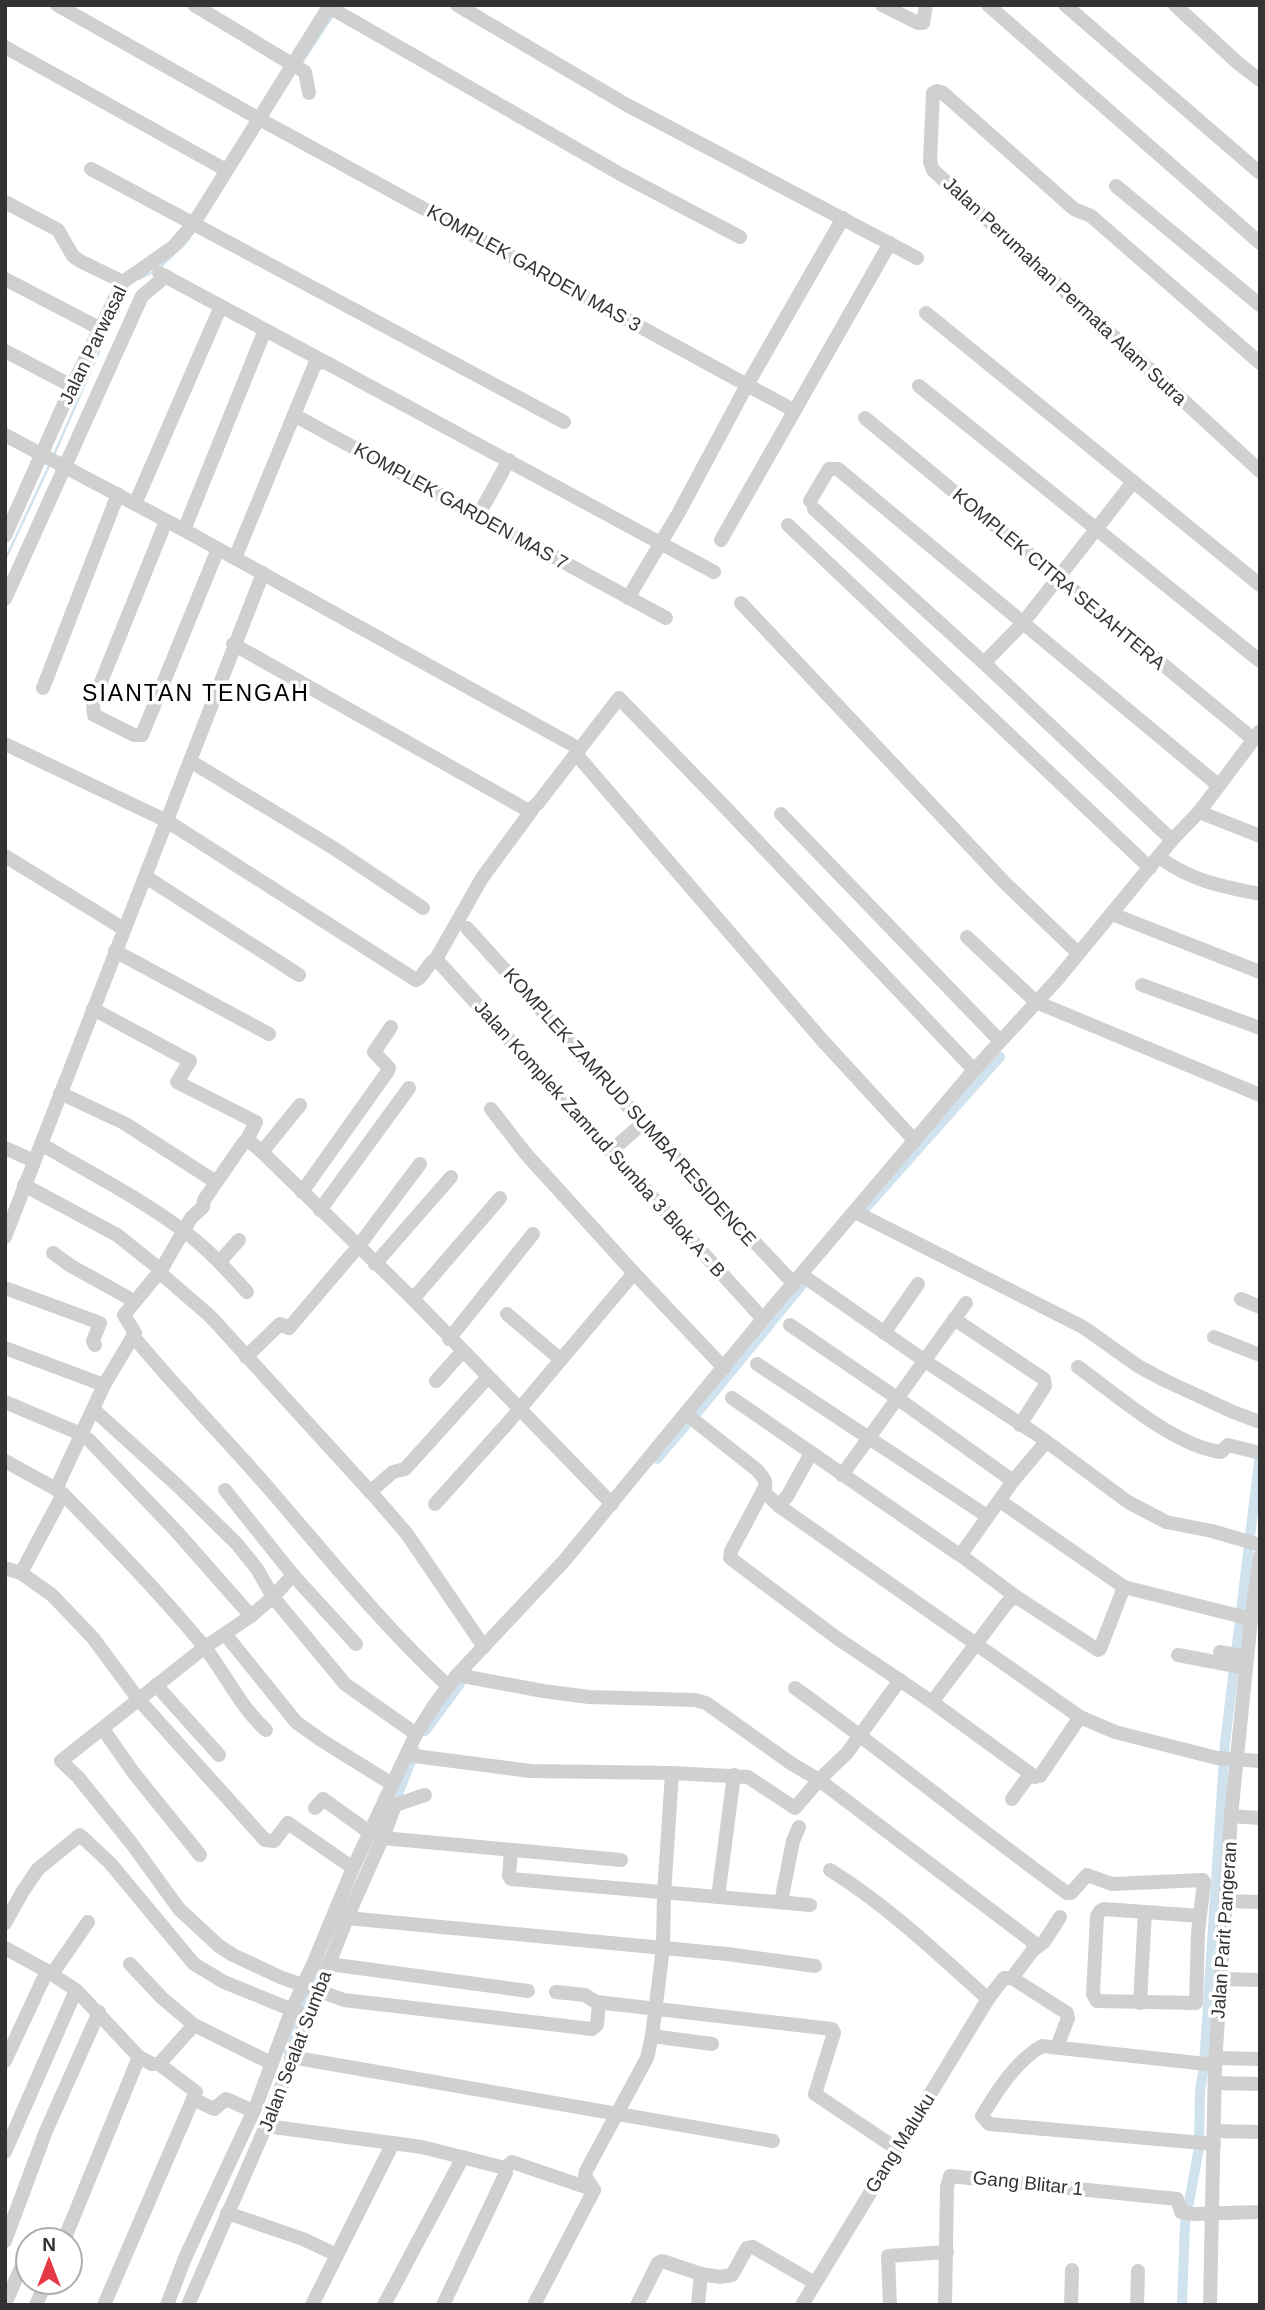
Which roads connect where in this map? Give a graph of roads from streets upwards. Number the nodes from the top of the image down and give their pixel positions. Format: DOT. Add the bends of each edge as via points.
graph roads {
  1 [pos="57,5"];
  2 [pos="194,5"];
  3 [pos="457,5"];
  4 [pos="882,5"];
  5 [pos="926,5"];
  6 [pos="988,5"];
  7 [pos="1065,5"];
  8 [pos="1175,5"];
  9 [pos="329,8"];
  10 [pos="5,47"];
  11 [pos="298,68"];
  12 [pos="1260,80"];
  13 [pos="309,93"];
  14 [pos="265,122"];
  15 [pos="91,169"];
  16 [pos="226,170"];
  17 [pos="1260,173"];
  18 [pos="1116,186"];
  19 [pos="5,202"];
  20 [pos="843,218"];
  21 [pos="199,227"];
  22 [pos="740,237"];
  23 [pos="890,243"];
  24 [pos="1260,243"];
  25 [pos="916,258"];
  26 [pos="146,265"];
  27 [pos="166,276"];
  28 [pos="5,279"];
  29 [pos="123,282"];
  30 [pos="1260,305"];
  31 [pos="221,306"];
  32 [pos="926,313"];
  33 [pos="99,328"];
  34 [pos="265,330"];
  35 [pos="5,351"];
  36 [pos="325,362"];
  37 [pos="1260,363"];
  38 [pos="90,378"];
  39 [pos="747,385"];
  40 [pos="72,386"];
  41 [pos="919,386"];
  42 [pos="793,410"];
  43 [pos="74,411"];
  44 [pos="294,415"];
  45 [pos="865,418"];
  46 [pos="564,422"];
  47 [pos="5,435"];
  48 [pos="53,460"];
  49 [pos="509,460"];
  50 [pos="1260,471"];
  51 [pos="1133,482"];
  52 [pos="118,494"];
  53 [pos="135,504"];
  54 [pos="478,516"];
  55 [pos="166,521"];
  56 [pos="788,525"];
  57 [pos="1096,529"];
  58 [pos="184,530"];
  59 [pos="5,536"];
  60 [pos="721,540"];
  61 [pos="661,543"];
  62 [pos="218,549"];
  63 [pos="235,558"];
  64 [pos="713,572"];
  65 [pos="262,573"];
  66 [pos="1058,578"];
  67 [pos="1260,585"];
  68 [pos="628,598"];
  69 [pos="5,599"];
  70 [pos="741,603"];
  71 [pos="666,618"];
  72 [pos="1022,624"];
  73 [pos="233,644"];
  74 [pos="1260,661"];
  75 [pos="984,663"];
  76 [pos="43,688"];
  77 [pos="1257,735"];
  78 [pos="5,744"];
  79 [pos="577,751"];
  80 [pos="190,761"];
  81 [pos="1218,785"];
  82 [pos="532,810"];
  83 [pos="1199,812"];
  84 [pos="781,814"];
  85 [pos="167,821"];
  86 [pos="1260,836"];
  87 [pos="1172,840"];
  88 [pos="5,856"];
  89 [pos="1155,862"];
  90 [pos="146,877"];
  91 [pos="1260,894"];
  92 [pos="423,908"];
  93 [pos="1112,914"];
  94 [pos="467,928"];
  95 [pos="124,929"];
  96 [pos="967,937"];
  97 [pos="115,951"];
  98 [pos="1078,953"];
  99 [pos="436,959"];
  100 [pos="1260,972"];
  101 [pos="299,975"];
  102 [pos="1142,985"];
  103 [pos="1036,1002"];
  104 [pos="93,1009"];
  105 [pos="391,1027"];
  106 [pos="1260,1028"];
  107 [pos="269,1034"];
  108 [pos="1000,1041"];
  109 [pos="974,1070"];
  110 [pos="410,1088"];
  111 [pos="60,1093"];
  112 [pos="1260,1095"];
  113 [pos="300,1105"];
  114 [pos="491,1109"];
  115 [pos="643,1123"];
  116 [pos="247,1140"];
  117 [pos="915,1141"];
  118 [pos="41,1144"];
  119 [pos="5,1148"];
  120 [pos="611,1151"];
  121 [pos="262,1152"];
  122 [pos="34,1161"];
  123 [pos="420,1164"];
  124 [pos="451,1177"];
  125 [pos="216,1182"];
  126 [pos="24,1185"];
  127 [pos="302,1192"];
  128 [pos="500,1198"];
  129 [pos="320,1210"];
  130 [pos="855,1212"];
  131 [pos="184,1231"];
  132 [pos="533,1234"];
  133 [pos="5,1237"];
  134 [pos="239,1240"];
  135 [pos="357,1248"];
  136 [pos="53,1253"];
  137 [pos="216,1259"];
  138 [pos="375,1264"];
  139 [pos="160,1271"];
  140 [pos="634,1273"];
  141 [pos="798,1280"];
  142 [pos="918,1284"];
  143 [pos="5,1288"];
  144 [pos="247,1292"];
  145 [pos="413,1299"];
  146 [pos="1241,1299"];
  147 [pos="134,1301"];
  148 [pos="966,1303"];
  149 [pos="1260,1307"];
  150 [pos="507,1314"];
  151 [pos="763,1319"];
  152 [pos="954,1319"];
  153 [pos="790,1325"];
  154 [pos="884,1333"];
  155 [pos="133,1336"];
  156 [pos="1214,1337"];
  157 [pos="449,1339"];
  158 [pos="94,1345"];
  159 [pos="5,1348"];
  160 [pos="462,1352"];
  161 [pos="1260,1355"];
  162 [pos="246,1357"];
  163 [pos="560,1359"];
  164 [pos="925,1361"];
  165 [pos="757,1364"];
  166 [pos="1078,1367"];
  167 [pos="724,1368"];
  168 [pos="488,1377"];
  169 [pos="436,1381"];
  170 [pos="104,1385"];
  171 [pos="732,1398"];
  172 [pos="897,1398"];
  173 [pos="5,1402"];
  174 [pos="93,1409"];
  175 [pos="519,1409"];
  176 [pos="686,1415"];
  177 [pos="1260,1422"];
  178 [pos="1020,1425"];
  179 [pos="81,1434"];
  180 [pos="870,1437"];
  181 [pos="1046,1442"];
  182 [pos="1257,1452"];
  183 [pos="811,1453"];
  184 [pos="5,1461"];
  185 [pos="842,1475"];
  186 [pos="1013,1481"];
  187 [pos="225,1490"];
  188 [pos="59,1491"];
  189 [pos="763,1491"];
  190 [pos="370,1492"];
  191 [pos="1000,1501"];
  192 [pos="435,1504"];
  193 [pos="612,1504"];
  194 [pos="779,1506"];
  195 [pos="987,1516"];
  196 [pos="1254,1545"];
  197 [pos="959,1554"];
  198 [pos="5,1568"];
  199 [pos="21,1573"];
  200 [pos="293,1575"];
  201 [pos="1124,1587"];
  202 [pos="1015,1596"];
  203 [pos="273,1597"];
  204 [pos="1257,1602"];
  205 [pos="251,1616"];
  206 [pos="1244,1617"];
  207 [pos="225,1633"];
  208 [pos="356,1644"];
  209 [pos="976,1645"];
  210 [pos="205,1647"];
  211 [pos="484,1647"];
  212 [pos="1178,1655"];
  213 [pos="1237,1660"];
  214 [pos="900,1680"];
  215 [pos="452,1681"];
  216 [pos="156,1685"];
  217 [pos="795,1689"];
  218 [pos="139,1700"];
  219 [pos="932,1702"];
  220 [pos="1080,1717"];
  221 [pos="103,1729"];
  222 [pos="266,1730"];
  223 [pos="416,1734"];
  224 [pos="861,1735"];
  225 [pos="219,1755"];
  226 [pos="413,1756"];
  227 [pos="1229,1759"];
  228 [pos="1260,1761"];
  229 [pos="672,1773"];
  230 [pos="1030,1774"];
  231 [pos="734,1775"];
  232 [pos="818,1780"];
  233 [pos="391,1795"];
  234 [pos="425,1795"];
  235 [pos="1012,1799"];
  236 [pos="315,1808"];
  237 [pos="1231,1816"];
  238 [pos="1260,1818"];
  239 [pos="799,1826"];
  240 [pos="376,1835"];
  241 [pos="511,1851"];
  242 [pos="200,1855"];
  243 [pos="621,1860"];
  244 [pos="353,1868"];
  245 [pos="830,1870"];
  246 [pos="664,1894"];
  247 [pos="718,1897"];
  248 [pos="1227,1901"];
  249 [pos="781,1902"];
  250 [pos="1260,1902"];
  251 [pos="810,1905"];
  252 [pos="345,1910"];
  253 [pos="1145,1912"];
  254 [pos="1200,1916"];
  255 [pos="1060,1917"];
  256 [pos="88,1922"];
  257 [pos="5,1923"];
  258 [pos="1201,1932"];
  259 [pos="1223,1932"];
  260 [pos="5,1948"];
  261 [pos="663,1948"];
  262 [pos="1033,1950"];
  263 [pos="130,1964"];
  264 [pos="329,1964"];
  265 [pos="815,1966"];
  266 [pos="50,1972"];
  267 [pos="1222,1979"];
  268 [pos="1006,1980"];
  269 [pos="1260,1980"];
  270 [pos="310,1988"];
  271 [pos="76,1990"];
  272 [pos="528,1991"];
  273 [pos="556,1992"];
  274 [pos="988,1998"];
  275 [pos="599,2002"];
  276 [pos="1140,2003"];
  277 [pos="656,2009"];
  278 [pos="99,2012"];
  279 [pos="301,2013"];
  280 [pos="194,2025"];
  281 [pos="652,2036"];
  282 [pos="712,2044"];
  283 [pos="1057,2047"];
  284 [pos="139,2057"];
  285 [pos="291,2057"];
  286 [pos="1260,2059"];
  287 [pos="5,2061"];
  288 [pos="271,2063"];
  289 [pos="1210,2063"];
  290 [pos="159,2064"];
  291 [pos="1215,2082"];
  292 [pos="1260,2084"];
  293 [pos="193,2099"];
  294 [pos="253,2111"];
  295 [pos="616,2112"];
  296 [pos="266,2126"];
  297 [pos="1260,2132"];
  298 [pos="1212,2139"];
  299 [pos="773,2141"];
  300 [pos="393,2143"];
  301 [pos="897,2149"];
  302 [pos="5,2152"];
  303 [pos="463,2157"];
  304 [pos="505,2168"];
  305 [pos="594,2190"];
  306 [pos="1260,2212"];
  307 [pos="227,2213"];
  308 [pos="1212,2214"];
  309 [pos="70,2226"];
  310 [pos="5,2241"];
  311 [pos="947,2252"];
  312 [pos="337,2255"];
  313 [pos="1072,2270"];
  314 [pos="1138,2270"];
  315 [pos="701,2274"];
  316 [pos="815,2283"];
  317 [pos="14,2284"];
  318 [pos="5,2304"];
  319 [pos="104,2305"];
  320 [pos="167,2305"];
  321 [pos="188,2305"];
  322 [pos="312,2305"];
  323 [pos="384,2305"];
  324 [pos="443,2305"];
  325 [pos="534,2305"];
  326 [pos="637,2305"];
  327 [pos="698,2305"];
  328 [pos="802,2305"];
  329 [pos="890,2305"];
  330 [pos="946,2305"];
  331 [pos="1071,2305"];
  332 [pos="1137,2305"];
  333 [pos="1210,2305"];
  1 -- 14 [label="street, KOMPLEK GARDEN MAS 3"];
  2 -- 11 [label="street"];
  3 -- 20 [label="street" via="627,105"];
  4 -- 5 [label="street" via="907,20 923,23"];
  6 -- 24 [label="street"];
  7 -- 17 [label="street"];
  8 -- 12 [label="street"];
  9 -- 11 [label="street, Jalan Parwasal"];
  9 -- 22 [label="street"];
  10 -- 16 [label="street"];
  11 -- 13 [label="street"];
  11 -- 14 [label="street, Jalan Parwasal"];
  14 -- 16 [label="street, Jalan Parwasal"];
  14 -- 39 [label="street, KOMPLEK GARDEN MAS 3"];
  15 -- 21 [label="street"];
  16 -- 21 [label="street, Jalan Parwasal"];
  18 -- 30 [label="street"];
  19 -- 29 [label="street" via="58,230 80,261"];
  20 -- 23 [label="street"];
  20 -- 39 [label="street"];
  21 -- 26 [label="street, Jalan Parwasal"];
  21 -- 46 [label="street"];
  23 -- 25 [label="street"];
  23 -- 42 [label="street"];
  26 -- 27 [label="street"];
  26 -- 29 [label="street, Jalan Parwasal"];
  27 -- 31 [label="street"];
  27 -- 38 [label="street" via="142,296"];
  28 -- 33 [label="street"];
  29 -- 33 [label="street, Jalan Parwasal"];
  31 -- 34 [label="street"];
  31 -- 53 [label="street"];
  32 -- 51 [label="street"];
  33 -- 38 [label="street, Jalan Parwasal"];
  34 -- 36 [label="street"];
  34 -- 58 [label="street"];
  35 -- 40 [label="street"];
  36 -- 44 [label="street" via="315,364"];
  36 -- 49 [label="street"];
  37 -- 50 [label="street, Jalan Perumahan Permata Alam Sutra" via="943,93 933,93 933,170"];
  38 -- 40 [label="street, Jalan Parwasal"];
  38 -- 43 [label="street"];
  39 -- 42 [label="street, KOMPLEK GARDEN MAS 3"];
  39 -- 61 [label="street"];
  40 -- 43 [label="street, Jalan Parwasal"];
  41 -- 57 [label="street"];
  42 -- 60 [label="street"];
  43 -- 48 [label="street, Jalan Parwasal"];
  43 -- 48 [label="street"];
  44 -- 54 [label="street, KOMPLEK GARDEN MAS 7"];
  44 -- 63 [label="street"];
  45 -- 66 [label="street, KOMPLEK CITRA SEJAHTERA"];
  47 -- 48 [label="street"];
  48 -- 52 [label="street"];
  48 -- 59 [label="street, Jalan Parwasal"];
  48 -- 69 [label="street"];
  49 -- 54 [label="street"];
  49 -- 61 [label="street"];
  51 -- 57 [label="street"];
  51 -- 67 [label="street"];
  52 -- 53 [label="street"];
  52 -- 76 [label="street"];
  53 -- 55 [label="street"];
  54 -- 68 [label="street, KOMPLEK GARDEN MAS 7"];
  55 -- 58 [label="street"];
  55 -- 62 [label="street" via="93,702 94,715 142,735"];
  56 -- 89 [label="street"];
  57 -- 66 [label="street"];
  57 -- 74 [label="street"];
  58 -- 62 [label="street"];
  61 -- 64 [label="street"];
  61 -- 68 [label="street"];
  62 -- 63 [label="street"];
  63 -- 65 [label="street"];
  65 -- 73 [label="street"];
  65 -- 79 [label="street"];
  66 -- 72 [label="street"];
  66 -- 77 [label="street, KOMPLEK CITRA SEJAHTERA"];
  68 -- 71 [label="street, KOMPLEK GARDEN MAS 7"];
  70 -- 98 [label="street" via="1005,883"];
  72 -- 75 [label="street"];
  72 -- 75 [label="street" via="838,469 829,468 812,505"];
  72 -- 81 [label="street"];
  73 -- 80 [label="street"];
  73 -- 82 [label="street"];
  75 -- 87 [label="street"];
  77 -- 81 [label="street, Jalan Sealat Sumba"];
  78 -- 85 [label="street"];
  79 -- 82 [label="street"];
  79 -- 109 [label="street" via="619,698"];
  79 -- 117 [label="street" via="822,1040"];
  80 -- 85 [label="street"];
  80 -- 92 [label="street"];
  81 -- 83 [label="street, Jalan Sealat Sumba"];
  82 -- 99 [label="street" via="482,878"];
  83 -- 86 [label="street"];
  83 -- 87 [label="street, Jalan Sealat Sumba"];
  84 -- 108 [label="street"];
  85 -- 90 [label="street"];
  85 -- 99 [label="street" via="413,979 418,980"];
  87 -- 89 [label="street, Jalan Sealat Sumba"];
  88 -- 95 [label="street"];
  89 -- 91 [label="street" via="1193,878"];
  89 -- 93 [label="street, Jalan Sealat Sumba"];
  90 -- 95 [label="street"];
  90 -- 101 [label="street"];
  93 -- 98 [label="street, Jalan Sealat Sumba"];
  93 -- 100 [label="street"];
  94 -- 115 [label="street, KOMPLEK ZAMRUD SUMBA RESIDENCE"];
  95 -- 97 [label="street"];
  96 -- 103 [label="street"];
  97 -- 104 [label="street"];
  97 -- 107 [label="street"];
  98 -- 103 [label="street, Jalan Sealat Sumba"];
  99 -- 120 [label="street, Jalan Komplek Zamrud Sumba 3 Blok A - B"];
  102 -- 106 [label="street"];
  103 -- 108 [label="street, Jalan Sealat Sumba"];
  103 -- 112 [label="street"];
  104 -- 111 [label="street"];
  104 -- 116 [label="street" via="190,1061 177,1082 256,1122"];
  105 -- 127 [label="street" via="374,1052 388,1072"];
  108 -- 109 [label="street, Jalan Sealat Sumba"];
  109 -- 117 [label="street, Jalan Sealat Sumba"];
  110 -- 129 [label="street"];
  111 -- 118 [label="street"];
  111 -- 125 [label="street" via="124,1123"];
  113 -- 121 [label="street"];
  114 -- 140 [label="street"];
  115 -- 120 [label="street"];
  115 -- 141 [label="street, KOMPLEK ZAMRUD SUMBA RESIDENCE"];
  116 -- 121 [label="street"];
  116 -- 125 [label="street"];
  117 -- 130 [label="street, Jalan Sealat Sumba"];
  118 -- 122 [label="street"];
  118 -- 131 [label="street"];
  119 -- 122 [label="street"];
  120 -- 151 [label="street, Jalan Komplek Zamrud Sumba 3 Blok A - B"];
  121 -- 127 [label="street"];
  122 -- 126 [label="street"];
  123 -- 135 [label="street"];
  124 -- 138 [label="street"];
  125 -- 131 [label="street"];
  126 -- 133 [label="street"];
  126 -- 139 [label="street" via="117,1235"];
  127 -- 129 [label="street"];
  128 -- 145 [label="street"];
  129 -- 135 [label="street"];
  130 -- 141 [label="street, Jalan Sealat Sumba"];
  130 -- 177 [label="street" via="1083,1327 1164,1380"];
  131 -- 137 [label="street"];
  131 -- 139 [label="street"];
  132 -- 157 [label="street"];
  134 -- 137 [label="street" via="222,1259"];
  135 -- 138 [label="street"];
  135 -- 162 [label="street" via="289,1328 281,1324"];
  136 -- 147 [label="street"];
  137 -- 144 [label="street"];
  138 -- 145 [label="street"];
  139 -- 147 [label="street"];
  139 -- 162 [label="street"];
  140 -- 163 [label="street"];
  140 -- 167 [label="street"];
  141 -- 151 [label="street, Jalan Sealat Sumba"];
  141 -- 154 [label="street, KOMPLEK ZAMRUD SUMBA RESIDENCE"];
  142 -- 154 [label="street"];
  143 -- 158 [label="street" via="100,1323"];
  145 -- 157 [label="street"];
  146 -- 149 [label="street"];
  147 -- 155 [label="street" via="124,1317"];
  148 -- 152 [label="street"];
  150 -- 163 [label="street"];
  151 -- 167 [label="street, Jalan Sealat Sumba"];
  152 -- 164 [label="street"];
  152 -- 178 [label="street" via="1044,1379 1045,1386"];
  153 -- 172 [label="street"];
  154 -- 164 [label="street, KOMPLEK ZAMRUD SUMBA RESIDENCE"];
  155 -- 170 [label="street"];
  155 -- 215 [label="street" via="392,1633"];
  156 -- 161 [label="street"];
  157 -- 160 [label="street"];
  159 -- 170 [label="street"];
  160 -- 168 [label="street"];
  160 -- 169 [label="street"];
  162 -- 190 [label="street"];
  163 -- 175 [label="street"];
  164 -- 172 [label="street"];
  164 -- 178 [label="street, KOMPLEK ZAMRUD SUMBA RESIDENCE"];
  165 -- 180 [label="street"];
  166 -- 182 [label="street" via="1171,1434 1208,1451 1221,1452 1228,1445"];
  167 -- 176 [label="street, Jalan Sealat Sumba"];
  168 -- 175 [label="street"];
  168 -- 190 [label="street" via="405,1469 393,1472"];
  170 -- 174 [label="street"];
  171 -- 183 [label="street"];
  172 -- 180 [label="street"];
  172 -- 186 [label="street"];
  173 -- 179 [label="street"];
  174 -- 179 [label="street"];
  174 -- 203 [label="street" via="237,1544"];
  175 -- 192 [label="street"];
  175 -- 193 [label="street"];
  176 -- 189 [label="street" via="757,1470 764,1478"];
  176 -- 193 [label="street, Jalan Sealat Sumba"];
  178 -- 181 [label="street, KOMPLEK ZAMRUD SUMBA RESIDENCE"];
  179 -- 188 [label="street"];
  179 -- 205 [label="street"];
  180 -- 185 [label="street"];
  180 -- 195 [label="street"];
  181 -- 186 [label="street"];
  181 -- 196 [label="street, KOMPLEK ZAMRUD SUMBA RESIDENCE" via="1128,1502 1166,1522"];
  183 -- 185 [label="street"];
  183 -- 194 [label="street"];
  184 -- 188 [label="street"];
  185 -- 197 [label="street"];
  186 -- 191 [label="street"];
  187 -- 200 [label="street"];
  188 -- 199 [label="street"];
  188 -- 210 [label="street" via="140,1572"];
  189 -- 194 [label="street"];
  189 -- 214 [label="street" via="730,1558"];
  190 -- 211 [label="street" via="407,1534"];
  191 -- 195 [label="street"];
  191 -- 201 [label="street"];
  193 -- 211 [label="street, Jalan Sealat Sumba"];
  194 -- 209 [label="street"];
  195 -- 197 [label="street"];
  196 -- 204 [label="street, Jalan Parit Pangeran"];
  197 -- 202 [label="street"];
  198 -- 199 [label="street"];
  199 -- 218 [label="street" via="64,1607 93,1638"];
  200 -- 203 [label="street"];
  200 -- 208 [label="street"];
  201 -- 202 [label="street" via="1098,1650"];
  201 -- 206 [label="street"];
  202 -- 209 [label="street"];
  203 -- 205 [label="street"];
  203 -- 223 [label="street" via="345,1684"];
  204 -- 206 [label="street, Jalan Parit Pangeran"];
  205 -- 207 [label="street"];
  206 -- 213 [label="street, Jalan Parit Pangeran"];
  207 -- 210 [label="street"];
  207 -- 233 [label="street" via="296,1722"];
  209 -- 219 [label="street"];
  209 -- 220 [label="street"];
  210 -- 216 [label="street"];
  210 -- 222 [label="street"];
  211 -- 215 [label="street, Jalan Sealat Sumba"];
  212 -- 213 [label="street"];
  213 -- 227 [label="street, Jalan Parit Pangeran"];
  214 -- 219 [label="street"];
  214 -- 224 [label="street"];
  215 -- 223 [label="street, Jalan Sealat Sumba"];
  215 -- 232 [label="street" via="589,1696 699,1701"];
  216 -- 218 [label="street"];
  216 -- 225 [label="street"];
  217 -- 224 [label="street"];
  218 -- 221 [label="street"];
  218 -- 244 [label="street" via="265,1840 274,1841 288,1823"];
  219 -- 230 [label="street"];
  220 -- 227 [label="street" via="1115,1732"];
  220 -- 230 [label="street" via="1040,1776"];
  221 -- 242 [label="street"];
  221 -- 270 [label="street" via="61,1761 93,1795 185,1915 226,1951"];
  223 -- 226 [label="street, Jalan Sealat Sumba"];
  224 -- 232 [label="street"];
  224 -- 254 [label="street" via="1067,1893 1087,1875 1112,1884 1201,1879 1205,1882"];
  226 -- 229 [label="street" via="530,1771"];
  226 -- 233 [label="street, Jalan Sealat Sumba"];
  227 -- 228 [label="street"];
  227 -- 237 [label="street, Jalan Parit Pangeran"];
  229 -- 231 [label="street"];
  229 -- 246 [label="street"];
  230 -- 235 [label="street"];
  231 -- 232 [label="street" via="753,1779 795,1808"];
  231 -- 247 [label="street"];
  232 -- 262 [label="street" via="1008,1921 1033,1942"];
  233 -- 234 [label="street"];
  233 -- 240 [label="street, Jalan Sealat Sumba"];
  236 -- 240 [label="street" via="323,1799"];
  237 -- 238 [label="street"];
  237 -- 248 [label="street, Jalan Parit Pangeran"];
  239 -- 249 [label="street"];
  240 -- 241 [label="street"];
  240 -- 244 [label="street"];
  240 -- 252 [label="street, Jalan Sealat Sumba"];
  241 -- 243 [label="street"];
  241 -- 246 [label="street" via="511,1880"];
  244 -- 252 [label="street"];
  245 -- 274 [label="street" via="906,1927"];
  246 -- 247 [label="street"];
  246 -- 261 [label="street"];
  247 -- 249 [label="street"];
  248 -- 250 [label="street"];
  248 -- 259 [label="street, Jalan Parit Pangeran"];
  249 -- 251 [label="street"];
  252 -- 261 [label="street"];
  252 -- 264 [label="street, Jalan Sealat Sumba"];
  252 -- 270 [label="street"];
  253 -- 254 [label="street"];
  253 -- 276 [label="street"];
  253 -- 276 [label="street" via="1104,1909 1097,1916 1094,1998"];
  254 -- 258 [label="street"];
  255 -- 262 [label="street, Gang Maluku"];
  256 -- 266 [label="street"];
  257 -- 279 [label="street" via="38,1869 80,1835 110,1863 194,1964 224,1982"];
  258 -- 259 [label="street"];
  258 -- 276 [label="street" via="1198,2000 1194,2004"];
  259 -- 267 [label="street, Jalan Parit Pangeran"];
  260 -- 266 [label="street"];
  261 -- 265 [label="street"];
  261 -- 277 [label="street"];
  262 -- 268 [label="street, Gang Maluku"];
  263 -- 280 [label="street"];
  264 -- 270 [label="street, Jalan Sealat Sumba"];
  264 -- 272 [label="street"];
  266 -- 271 [label="street"];
  266 -- 287 [label="street"];
  267 -- 269 [label="street"];
  267 -- 289 [label="street, Jalan Parit Pangeran"];
  268 -- 274 [label="street, Gang Maluku"];
  268 -- 283 [label="street" via="1067,2013"];
  270 -- 275 [label="street" via="344,2000 592,2029 597,2025"];
  270 -- 279 [label="street, Jalan Sealat Sumba"];
  271 -- 278 [label="street"];
  271 -- 302 [label="street"];
  273 -- 275 [label="street" via="583,1994"];
  274 -- 301 [label="street, Gang Maluku"];
  275 -- 277 [label="street"];
  277 -- 281 [label="street"];
  277 -- 301 [label="street" via="832,2029 815,2094"];
  278 -- 284 [label="street"];
  278 -- 310 [label="street" via="46,2131"];
  279 -- 285 [label="street, Jalan Sealat Sumba"];
  279 -- 288 [label="street"];
  280 -- 288 [label="street"];
  280 -- 290 [label="street"];
  281 -- 282 [label="street"];
  281 -- 295 [label="street" via="647,2058"];
  283 -- 289 [label="street"];
  283 -- 298 [label="street" via="1042,2046 1023,2061 991,2101 982,2116 985,2122 1191,2143"];
  284 -- 290 [label="street"];
  284 -- 309 [label="street"];
  285 -- 295 [label="street"];
  285 -- 296 [label="street, Jalan Sealat Sumba"];
  286 -- 289 [label="street"];
  288 -- 294 [label="street"];
  289 -- 291 [label="street, Jalan Parit Pangeran"];
  290 -- 293 [label="street" via="196,2092"];
  291 -- 292 [label="street"];
  291 -- 298 [label="street, Jalan Parit Pangeran"];
  293 -- 294 [label="street" via="214,2109 226,2099"];
  293 -- 319 [label="street"];
  294 -- 320 [label="street"];
  295 -- 299 [label="street"];
  295 -- 305 [label="street" via="586,2171"];
  296 -- 300 [label="street"];
  296 -- 307 [label="street, Jalan Sealat Sumba"];
  297 -- 298 [label="street"];
  298 -- 308 [label="street, Jalan Parit Pangeran"];
  300 -- 303 [label="street"];
  300 -- 312 [label="street"];
  301 -- 316 [label="street, Gang Maluku"];
  303 -- 304 [label="street"];
  303 -- 323 [label="street"];
  304 -- 305 [label="street" via="512,2162"];
  304 -- 324 [label="street"];
  305 -- 325 [label="street"];
  306 -- 308 [label="street"];
  307 -- 312 [label="street"];
  307 -- 321 [label="street, Jalan Sealat Sumba"];
  308 -- 311 [label="street, Gang Blitar 1" via="1181,2212 1177,2199 950,2176"];
  308 -- 333 [label="street, Jalan Parit Pangeran"];
  311 -- 329 [label="street" via="888,2256"];
  311 -- 330 [label="street, Gang Blitar 1"];
  312 -- 322 [label="street"];
  313 -- 331 [label="street"];
  314 -- 332 [label="street"];
  315 -- 316 [label="street" via="732,2275 747,2248 753,2247"];
  315 -- 326 [label="street" via="662,2261"];
  315 -- 327 [label="street"];
  316 -- 328 [label="street, Gang Maluku"];
  317 -- 318 [label="street"];
}
